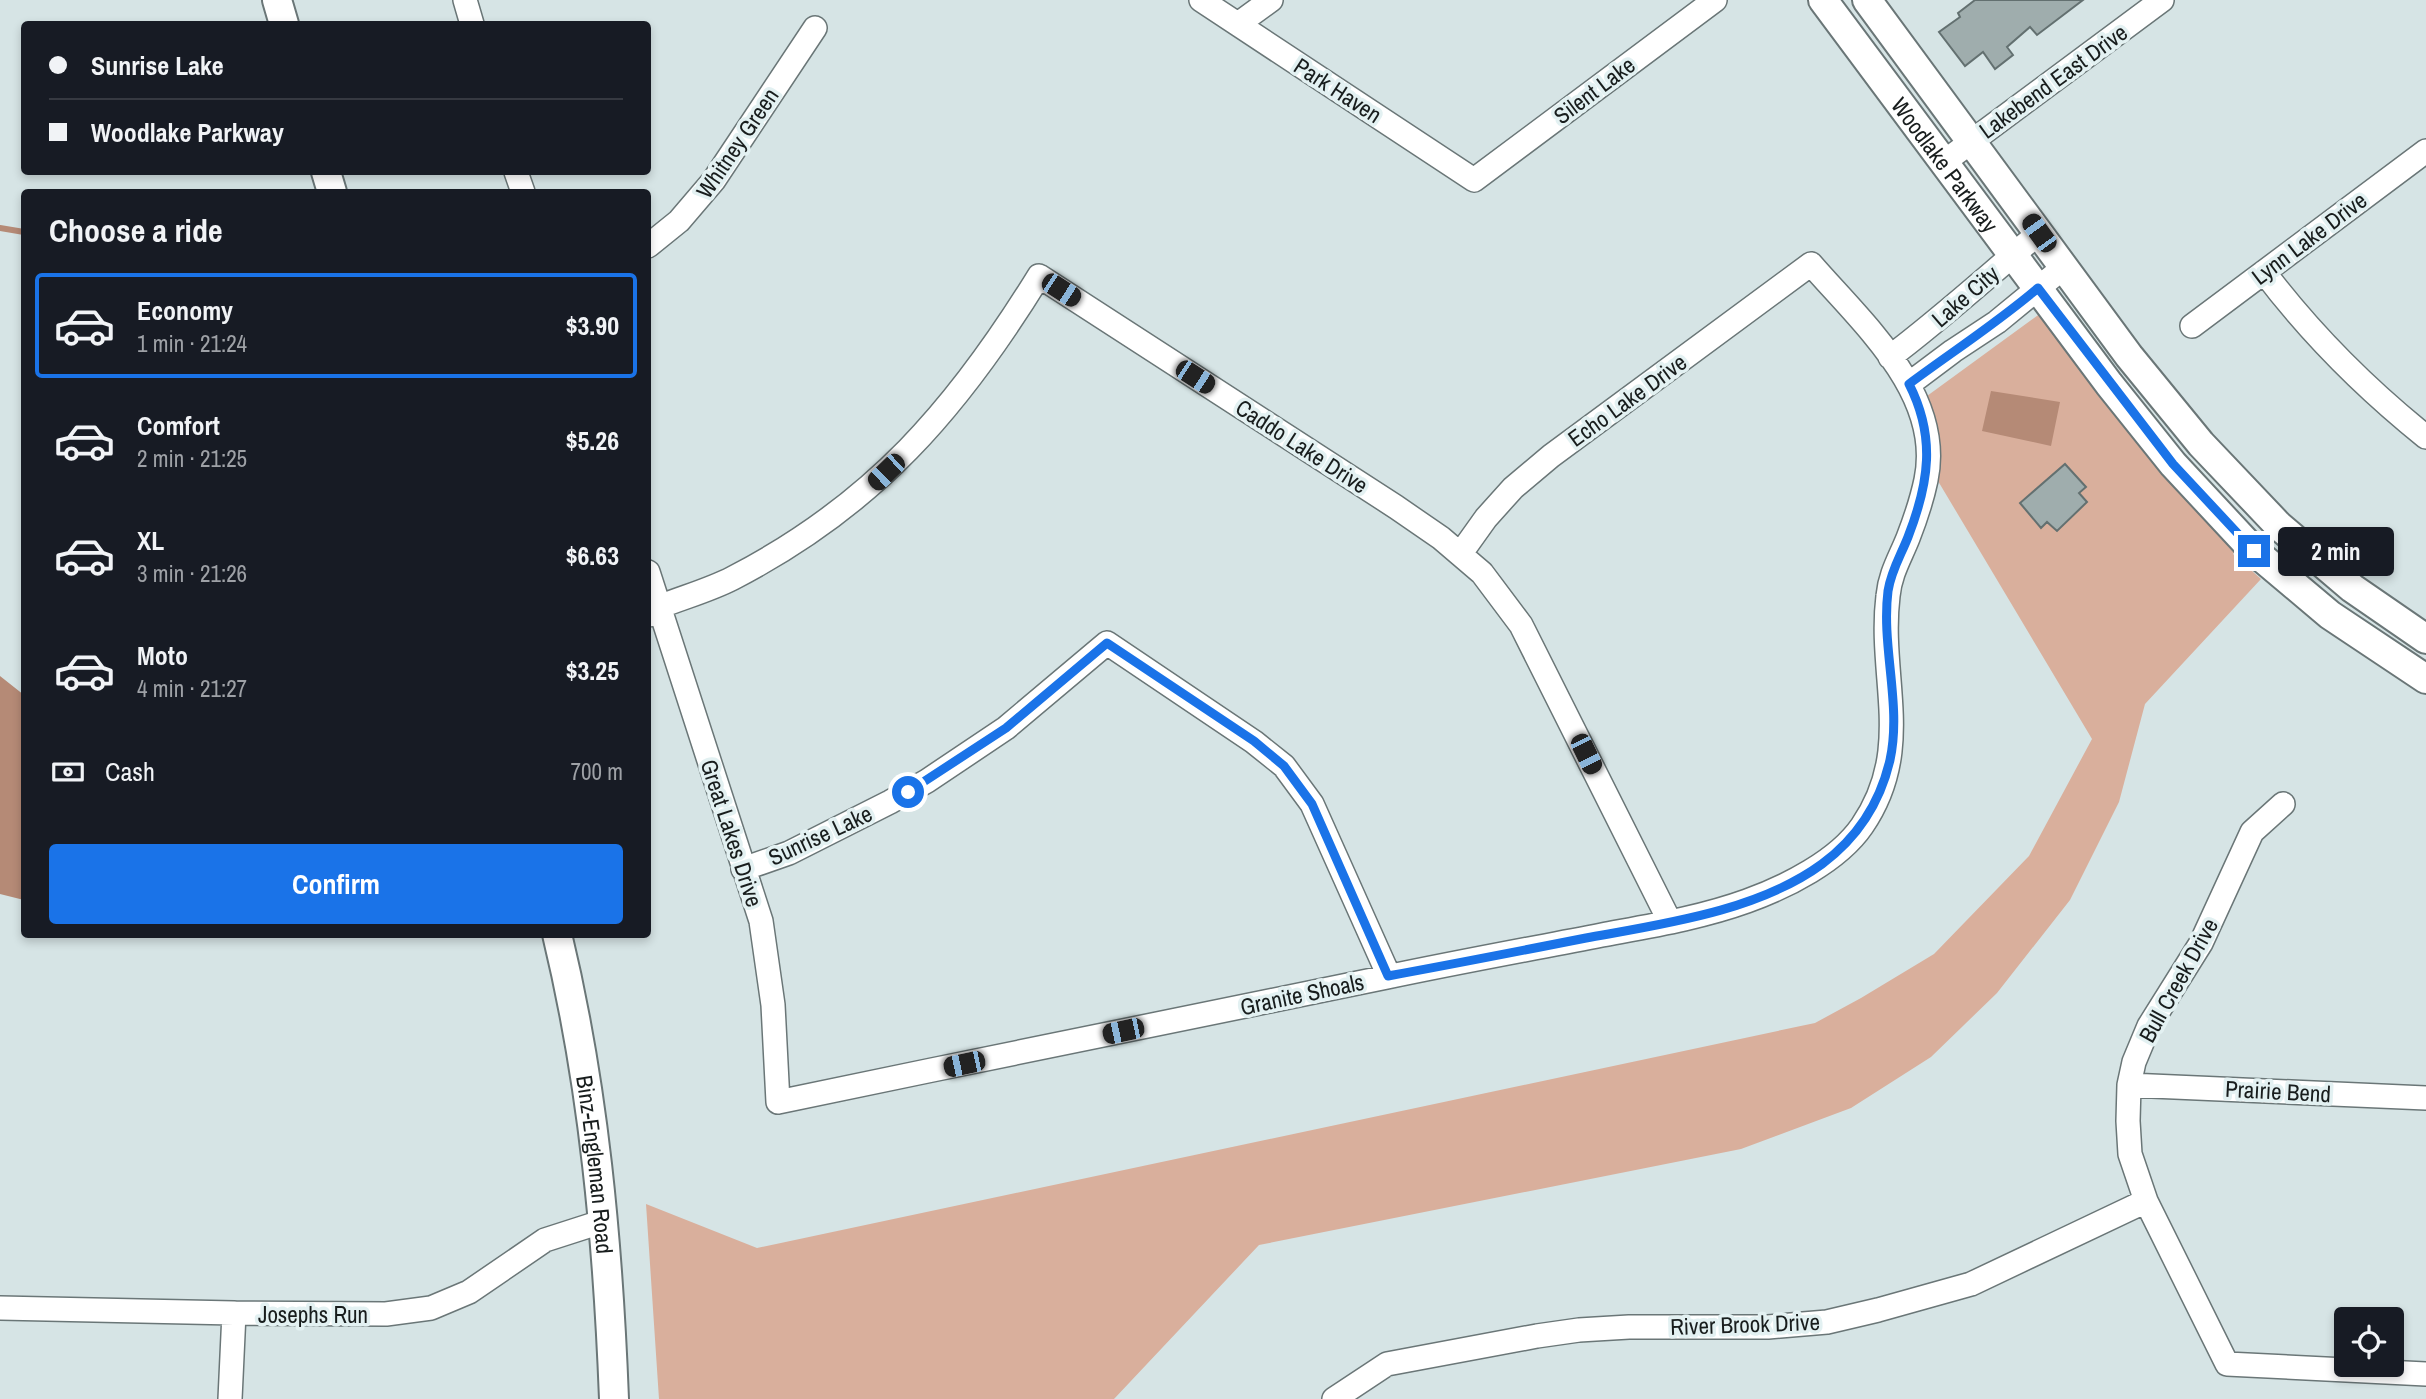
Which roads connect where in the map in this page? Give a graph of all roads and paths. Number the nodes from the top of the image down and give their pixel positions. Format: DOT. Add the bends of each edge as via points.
graph roads {
  1 [pos="277,0"];
  2 [pos="465,0"];
  3 [pos="1201,0"];
  4 [pos="1271,0"];
  5 [pos="1715,0"];
  6 [pos="1823,0"];
  7 [pos="1867,0"];
  8 [pos="2162,0"];
  9 [pos="283,21"];
  10 [pos="471,21"];
  11 [pos="1238,24"];
  12 [pos="815,27"];
  13 [pos="1972,141"];
  14 [pos="2426,151"];
  15 [pos="1944,162"];
  16 [pos="1474,180"];
  17 [pos="2039,233"];
  18 [pos="651,244"];
  19 [pos="2013,255"];
  20 [pos="1811,264"];
  21 [pos="2064,267"];
  22 [pos="2264,272"];
  23 [pos="2038,288"];
  24 [pos="1959,300"];
  25 [pos="2192,326"];
  26 [pos="1983,331"];
  27 [pos="1890,357"];
  28 [pos="1909,384"];
  29 [pos="2426,437"];
  30 [pos="1461,554"];
  31 [pos="651,609"];
  32 [pos="2426,639"];
  33 [pos="2426,679"];
  34 [pos="2283,804"];
  35 [pos="743,869"];
  36 [pos="1670,922"];
  37 [pos="558,938"];
  38 [pos="1388,976"];
  39 [pos="2129,1085"];
  40 [pos="2426,1098"];
  41 [pos="778,1102"];
  42 [pos="2146,1201"];
  43 [pos="604,1221"];
  44 [pos="0,1308"];
  45 [pos="233,1313"];
  46 [pos="2426,1374"];
  47 [pos="230,1399"];
  48 [pos="614,1399"];
  49 [pos="1334,1399"];
  1 -- 9 [label="street"];
  2 -- 10 [label="street"];
  3 -- 11 [label="street, Park Haven"];
  4 -- 11 [label="street"];
  5 -- 16 [label="street, Silent Lake"];
  6 -- 15 [label="street, Woodlake Parkway"];
  7 -- 13 [label="street, Woodlake Parkway"];
  8 -- 13 [label="street, Lakebend East Drive"];
  11 -- 16 [label="street, Park Haven"];
  12 -- 18 [label="street, Whitney Green" via="706,191"];
  13 -- 15 [label="street, Lakebend East Drive"];
  13 -- 17 [label="street, Woodlake Parkway"];
  14 -- 22 [label="street, Lynn Lake Drive"];
  15 -- 19 [label="street, Woodlake Parkway"];
  17 -- 19 [label="street, Lake City"];
  17 -- 21 [label="street, Woodlake Parkway"];
  19 -- 23 [label="street, Woodlake Parkway"];
  19 -- 24 [label="street, Lake City"];
  20 -- 27 [label="street, Granite Shoals"];
  20 -- 30 [label="street, Echo Lake Drive" via="1551,456 1513,488"];
  21 -- 23 [label="street, Lake City"];
  21 -- 32 [label="street, Woodlake Parkway" via="2193,434 2280,526 2352,588"];
  22 -- 25 [label="street, Lynn Lake Drive"];
  22 -- 29 [label="street" via="2352,373"];
  23 -- 26 [label="street, Lake City"];
  23 -- 33 [label="street, Woodlake Parkway" via="2173,464 2254,551 2330,615"];
  24 -- 26 [label="street"];
  24 -- 27 [label="street, Lake City"];
  26 -- 28 [label="street, Lake City"];
  27 -- 28 [label="street, Granite Shoals"];
  28 -- 36 [label="street, Granite Shoals" via="1925,423 1927,477 1889,589 1886,634 1892,734 1890,760 1878,797 1861,829 1823,864 1787,886"];
  30 -- 31 [label="street, Caddo Lake Drive" via="1039,276 949,406 871,486 828,522 732,579"];
  30 -- 36 [label="street, Caddo Lake Drive" via="1482,573 1521,625"];
  31 -- 35 [label="street, Great Lakes Drive"];
  34 -- 39 [label="street, Bull Creek Drive" via="2252,832 2218,911 2149,1026"];
  35 -- 38 [label="street, Sunrise Lake" via="789,853 927,781 1006,728 1107,643 1284,766 1312,804"];
  35 -- 41 [label="street, Great Lakes Drive" via="768,954"];
  36 -- 38 [label="street, Granite Shoals"];
  37 -- 43 [label="street, Binz-Engleman Road" via="585,1070"];
  38 -- 41 [label="street, Granite Shoals"];
  39 -- 40 [label="street, Prairie Bend"];
  39 -- 42 [label="street, Bull Creek Drive" via="2130,1154"];
  42 -- 46 [label="street, Bull Creek Drive" via="2227,1364"];
  42 -- 49 [label="street, River Brook Drive" via="1972,1284 1878,1310 1828,1322 1768,1327 1629,1327 1537,1336 1387,1364"];
  43 -- 45 [label="street, Josephs Run" via="545,1240 469,1292 431,1308 386,1314"];
  43 -- 48 [label="street, Binz-Engleman Road"];
  44 -- 45 [label="street, Josephs Run"];
  45 -- 47 [label="street"];
}
